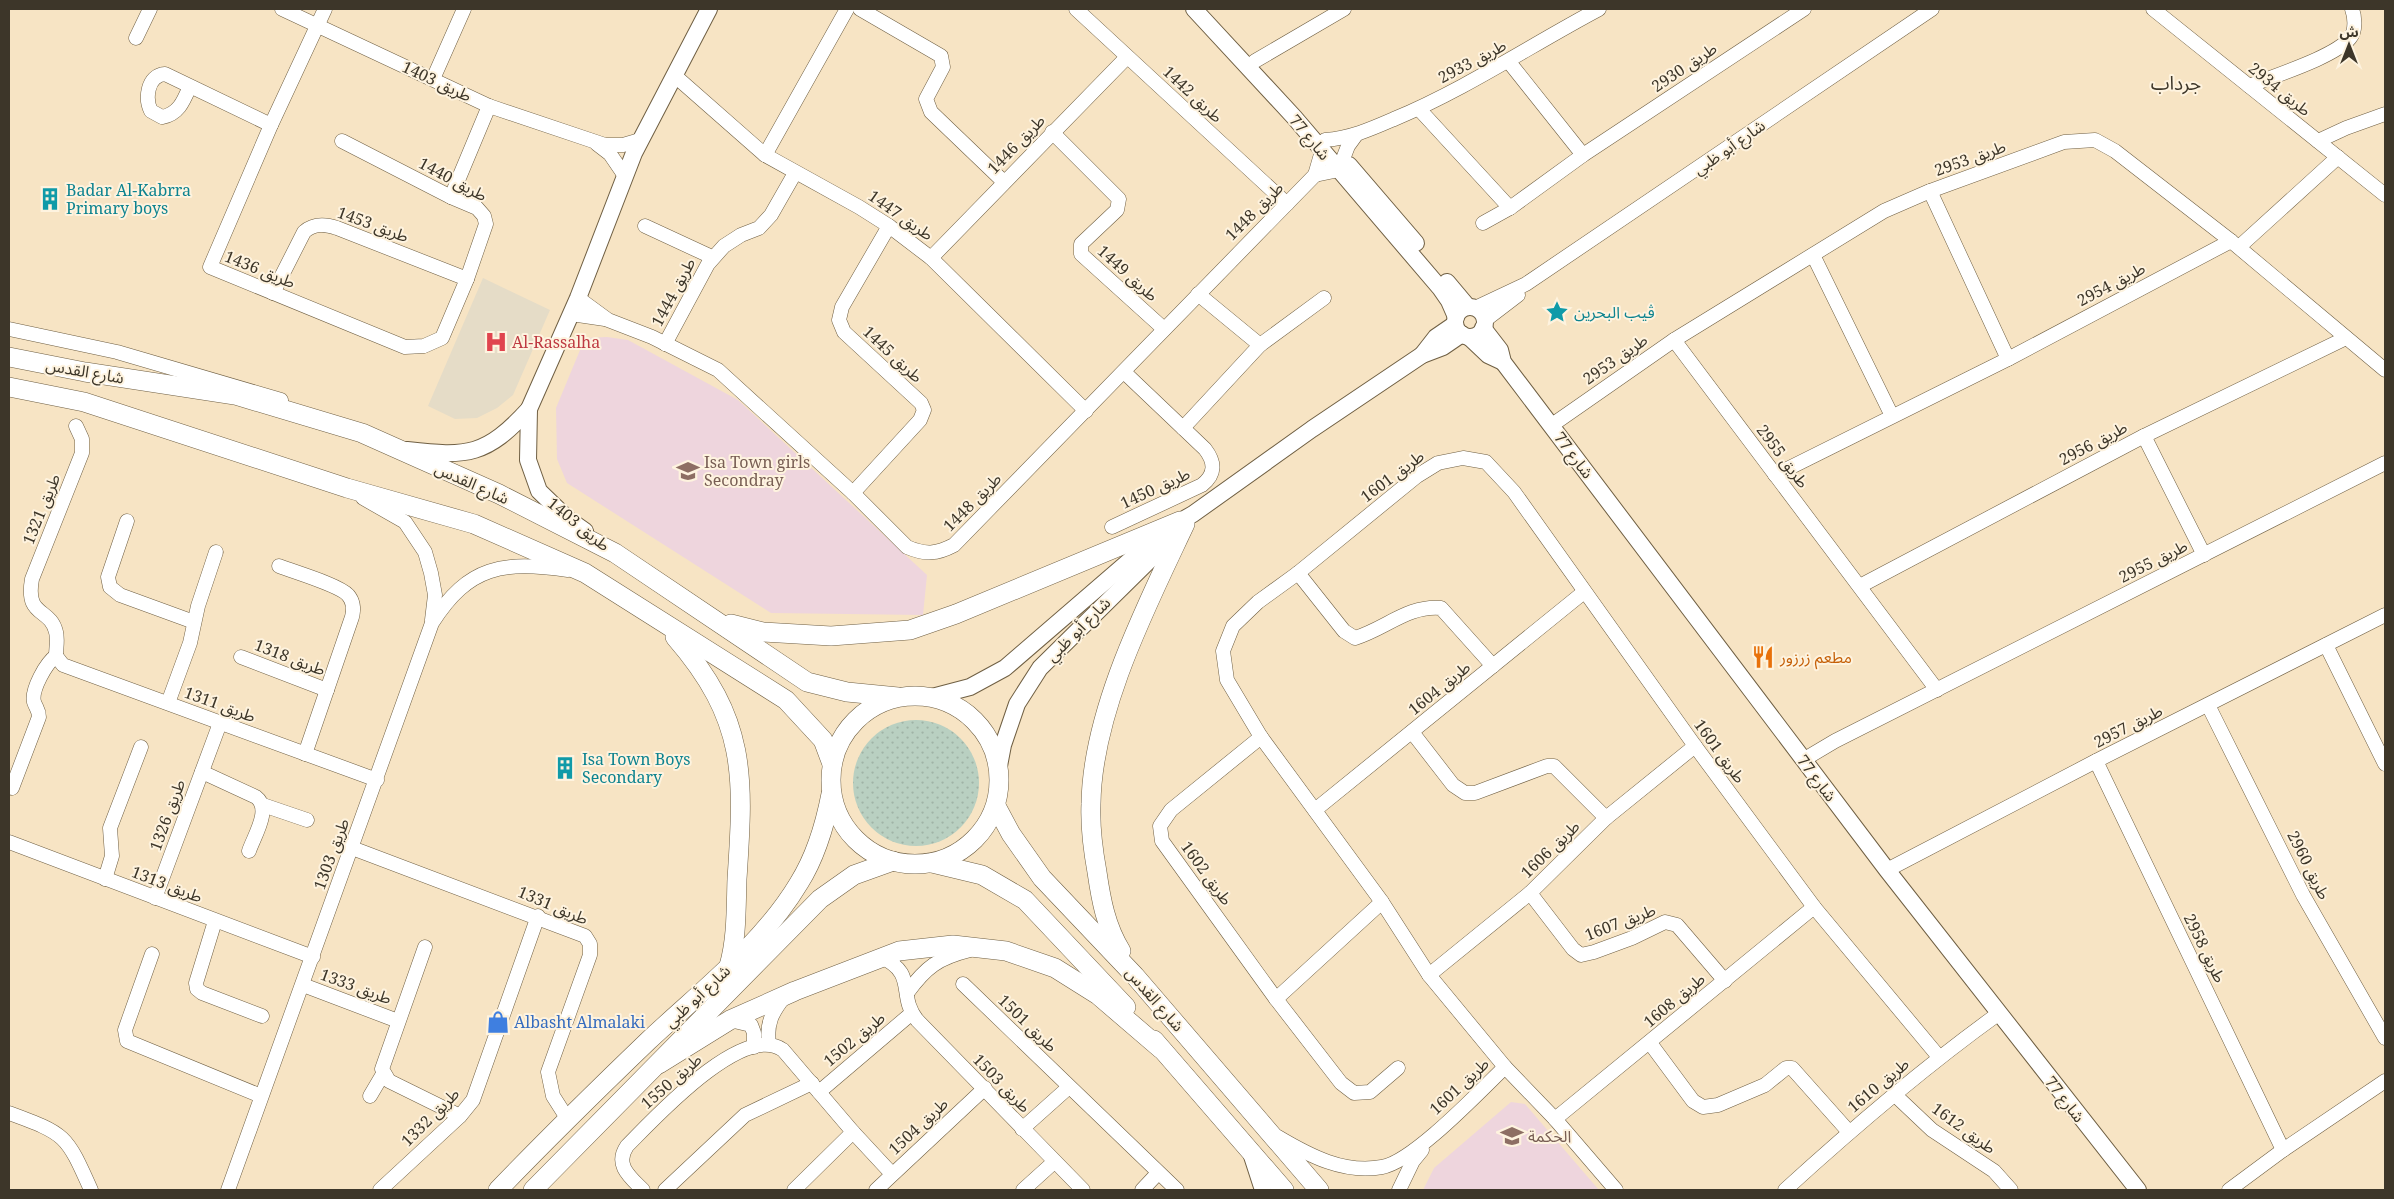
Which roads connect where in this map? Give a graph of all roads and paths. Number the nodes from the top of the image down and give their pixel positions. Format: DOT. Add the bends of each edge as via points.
graph roads {
  1 [pos="150,9"];
  2 [pos="282,9"];
  3 [pos="325,9"];
  4 [pos="464,9"];
  5 [pos="709,9"];
  6 [pos="847,9"];
  7 [pos="860,9"];
  8 [pos="1076,9"];
  9 [pos="1194,9"];
  10 [pos="1208,9"];
  11 [pos="1344,9"];
  12 [pos="1599,9"];
  13 [pos="1804,9"];
  14 [pos="1932,9"];
  15 [pos="2154,9"];
  16 [pos="2352,9"];
  17 [pos="1574,15"];
  18 [pos="317,25"];
  19 [pos="136,38"];
  20 [pos="1127,57"];
  21 [pos="1255,60"];
  22 [pos="1509,62"];
  23 [pos="674,76"];
  24 [pos="432,79"];
  25 [pos="190,86"];
  26 [pos="2249,86"];
  27 [pos="489,106"];
  28 [pos="1419,109"];
  29 [pos="2385,114"];
  30 [pos="271,125"];
  31 [pos="1052,132"];
  32 [pos="1356,135"];
  33 [pos="640,140"];
  34 [pos="342,141"];
  35 [pos="2318,141"];
  36 [pos="596,143"];
  37 [pos="1324,146"];
  38 [pos="765,155"];
  39 [pos="1583,155"];
  40 [pos="2338,158"];
  41 [pos="1341,165"];
  42 [pos="796,173"];
  43 [pos="1315,175"];
  44 [pos="625,176"];
  45 [pos="1004,182"];
  46 [pos="1930,191"];
  47 [pos="2385,195"];
  48 [pos="451,197"];
  49 [pos="1287,204"];
  50 [pos="1510,208"];
  51 [pos="1483,223"];
  52 [pos="645,226"];
  53 [pos="889,226"];
  54 [pos="2235,244"];
  55 [pos="1813,255"];
  56 [pos="712,257"];
  57 [pos="931,258"];
  58 [pos="467,278"];
  59 [pos="273,293"];
  60 [pos="1198,294"];
  61 [pos="578,298"];
  62 [pos="1324,298"];
  63 [pos="571,314"];
  64 [pos="608,320"];
  65 [pos="1469,322"];
  66 [pos="12,329"];
  67 [pos="1164,329"];
  68 [pos="442,338"];
  69 [pos="2346,338"];
  70 [pos="1674,340"];
  71 [pos="665,344"];
  72 [pos="1260,345"];
  73 [pos="9,357"];
  74 [pos="2008,359"];
  75 [pos="2385,370"];
  76 [pos="1124,372"];
  77 [pos="9,387"];
  78 [pos="529,409"];
  79 [pos="1086,411"];
  80 [pos="1892,416"];
  81 [pos="320,421"];
  82 [pos="1552,425"];
  83 [pos="76,426"];
  84 [pos="1183,428"];
  85 [pos="2144,436"];
  86 [pos="396,449"];
  87 [pos="2385,463"];
  88 [pos="1776,475"];
  89 [pos="347,488"];
  90 [pos="853,493"];
  91 [pos="1186,520"];
  92 [pos="127,521"];
  93 [pos="1112,527"];
  94 [pos="216,552"];
  95 [pos="615,552"];
  96 [pos="2204,555"];
  97 [pos="279,566"];
  98 [pos="585,572"];
  99 [pos="1298,573"];
  100 [pos="1860,586"];
  101 [pos="1584,592"];
  102 [pos="650,614"];
  103 [pos="2385,616"];
  104 [pos="718,621"];
  105 [pos="194,622"];
  106 [pos="432,623"];
  107 [pos="2326,645"];
  108 [pos="56,656"];
  109 [pos="241,657"];
  110 [pos="1494,666"];
  111 [pos="327,690"];
  112 [pos="1936,690"];
  113 [pos="898,697"];
  114 [pos="932,697"];
  115 [pos="168,703"];
  116 [pos="2208,705"];
  117 [pos="220,722"];
  118 [pos="1412,732"];
  119 [pos="1261,737"];
  120 [pos="1694,746"];
  121 [pos="141,747"];
  122 [pos="305,754"];
  123 [pos="1803,760"];
  124 [pos="2096,761"];
  125 [pos="832,764"];
  126 [pos="2385,764"];
  127 [pos="999,766"];
  128 [pos="202,772"];
  129 [pos="377,780"];
  130 [pos="12,788"];
  131 [pos="831,793"];
  132 [pos="263,805"];
  133 [pos="996,806"];
  134 [pos="1315,810"];
  135 [pos="1606,818"];
  136 [pos="307,820"];
  137 [pos="9,842"];
  138 [pos="352,848"];
  139 [pos="249,851"];
  140 [pos="894,862"];
  141 [pos="932,862"];
  142 [pos="1887,870"];
  143 [pos="105,879"];
  144 [pos="1530,893"];
  145 [pos="155,898"];
  146 [pos="1382,902"];
  147 [pos="1814,907"];
  148 [pos="538,916"];
  149 [pos="215,921"];
  150 [pos="425,947"];
  151 [pos="982,947"];
  152 [pos="152,954"];
  153 [pos="313,956"];
  154 [pos="880,957"];
  155 [pos="729,966"];
  156 [pos="1429,975"];
  157 [pos="1136,976"];
  158 [pos="1725,981"];
  159 [pos="963,984"];
  160 [pos="303,985"];
  161 [pos="907,993"];
  162 [pos="785,996"];
  163 [pos="1276,999"];
  164 [pos="912,1013"];
  165 [pos="1998,1014"];
  166 [pos="262,1016"];
  167 [pos="730,1020"];
  168 [pos="398,1021"];
  169 [pos="2385,1038"];
  170 [pos="1650,1043"];
  171 [pos="769,1044"];
  172 [pos="754,1047"];
  173 [pos="1161,1048"];
  174 [pos="1939,1057"];
  175 [pos="659,1064"];
  176 [pos="1505,1067"];
  177 [pos="1398,1068"];
  178 [pos="383,1074"];
  179 [pos="2385,1081"];
  180 [pos="816,1087"];
  181 [pos="1069,1087"];
  182 [pos="984,1088"];
  183 [pos="1895,1095"];
  184 [pos="261,1096"];
  185 [pos="370,1096"];
  186 [pos="9,1113"];
  187 [pos="460,1116"];
  188 [pos="567,1118"];
  189 [pos="1555,1119"];
  190 [pos="1022,1129"];
  191 [pos="854,1132"];
  192 [pos="1269,1132"];
  193 [pos="1436,1132"];
  194 [pos="1849,1132"];
  195 [pos="1249,1149"];
  196 [pos="2283,1150"];
  197 [pos="1054,1162"];
  198 [pos="1158,1172"];
  199 [pos="892,1174"];
  200 [pos="230,1189"];
  201 [pos="91,1190"];
  202 [pos="380,1190"];
  203 [pos="498,1190"];
  204 [pos="533,1190"];
  205 [pos="643,1190"];
  206 [pos="665,1190"];
  207 [pos="794,1190"];
  208 [pos="876,1190"];
  209 [pos="1023,1190"];
  210 [pos="1083,1190"];
  211 [pos="1142,1190"];
  212 [pos="1177,1190"];
  213 [pos="1263,1190"];
  214 [pos="1284,1190"];
  215 [pos="1319,1190"];
  216 [pos="1399,1190"];
  217 [pos="1616,1190"];
  218 [pos="1785,1190"];
  219 [pos="2011,1190"];
  220 [pos="2138,1190"];
  221 [pos="2229,1190"];
  1 -- 19 [label="street"];
  2 -- 18 [label="street, طريق 1403"];
  3 -- 18 [label="street, طريق 1436"];
  4 -- 24 [label="street"];
  5 -- 23 [label="street, طريق 1403"];
  6 -- 38 [label="street"];
  7 -- 45 [label="street" via="941,56 942,70 926,104"];
  8 -- 20 [label="street, طريق 1442"];
  9 -- 37 [label="street, شارع 77"];
  10 -- 21 [label="street, شارع 77"];
  11 -- 21 [label="street"];
  12 -- 17 [label="street, طريق 2933"];
  13 -- 39 [label="street, طريق 2930"];
  14 -- 65 [label="street, شارع أبو ظبي"];
  15 -- 26 [label="street, طريق 2934"];
  16 -- 26 [label="street" via="2355,18 2351,37 2334,51"];
  17 -- 22 [label="street, طريق 2933"];
  18 -- 24 [label="street, طريق 1403"];
  18 -- 30 [label="street, طريق 1436"];
  20 -- 31 [label="street, طريق 1446"];
  20 -- 49 [label="street, طريق 1442"];
  21 -- 37 [label="street, شارع 77"];
  22 -- 28 [label="street, طريق 2933"];
  22 -- 39 [label="street"];
  23 -- 33 [label="street, طريق 1403"];
  23 -- 38 [label="street, طريق 1447"];
  24 -- 27 [label="street, طريق 1403"];
  25 -- 30 [label="street"];
  26 -- 35 [label="street, طريق 2934"];
  27 -- 36 [label="street, طريق 1403"];
  27 -- 48 [label="street"];
  28 -- 32 [label="street, طريق 2933"];
  28 -- 50 [label="street"];
  29 -- 35 [label="street"];
  30 -- 59 [label="street, طريق 1436" via="210,267"];
  31 -- 45 [label="street, طريق 1446"];
  31 -- 67 [label="street, طريق 1449" via="1119,199 1117,210 1081,244 1081,254"];
  32 -- 37 [label="street, طريق 2933"];
  32 -- 41 [label="street"];
  33 -- 36 [label="street, طريق 1403" via="614,146"];
  33 -- 44 [label="street, طريق 1403"];
  34 -- 48 [label="street, طريق 1440"];
  35 -- 40 [label="street, طريق 2934"];
  36 -- 44 [label="street, طريق 1403" via="610,154"];
  37 -- 41 [label="street, شارع 77"];
  37 -- 43 [label="street, طريق 1448"];
  38 -- 42 [label="street, طريق 1447"];
  39 -- 50 [label="street, طريق 2930"];
  40 -- 47 [label="street, طريق 2934"];
  40 -- 54 [label="street, طريق 2954"];
  41 -- 43 [label="street"];
  41 -- 65 [label="street, شارع 77" via="1393,215"];
  42 -- 53 [label="street, طريق 1447"];
  42 -- 56 [label="street, طريق 1444" via="771,216 759,228 741,235"];
  43 -- 49 [label="street, طريق 1448"];
  44 -- 61 [label="street, طريق 1403"];
  45 -- 57 [label="street, طريق 1446"];
  46 -- 54 [label="street, طريق 2953" via="2064,142 2095,140 2115,151"];
  46 -- 55 [label="street, طريق 2953" via="1884,211"];
  46 -- 74 [label="street"];
  48 -- 58 [label="street, طريق 1440" via="477,208 486,224"];
  49 -- 60 [label="street, طريق 1448"];
  50 -- 51 [label="street, طريق 2930"];
  52 -- 56 [label="street, طريق 1444"];
  53 -- 57 [label="street, طريق 1447"];
  53 -- 90 [label="street, طريق 1445" via="842,307 839,320 844,332 921,403 924,410 920,420"];
  54 -- 69 [label="street, طريق 2953"];
  54 -- 74 [label="street, طريق 2954"];
  55 -- 70 [label="street, طريق 2953"];
  55 -- 80 [label="street"];
  56 -- 71 [label="street, طريق 1444"];
  57 -- 79 [label="street, طريق 1447"];
  58 -- 59 [label="street, طريق 1453" via="322,224 309,227 304,232"];
  58 -- 68 [label="street, طريق 1440"];
  59 -- 68 [label="street, طريق 1436" via="405,347 424,346"];
  60 -- 67 [label="street, طريق 1448"];
  60 -- 72 [label="street"];
  61 -- 63 [label="street, طريق 1403"];
  61 -- 64 [label="street, طريق 1448"];
  62 -- 72 [label="street"];
  63 -- 64 [label="street, طريق 1448"];
  63 -- 78 [label="street, طريق 1403"];
  64 -- 71 [label="street, طريق 1448"];
  65 -- 82 [label="street, شارع 77" via="1488,355 1503,362"];
  65 -- 91 [label="street, شارع أبو ظبي" via="1436,337 1422,355"];
  66 -- 81 [label="street" via="117,352 224,382 301,406"];
  67 -- 76 [label="street, طريق 1448"];
  69 -- 75 [label="street, طريق 2953"];
  69 -- 85 [label="street, طريق 2956"];
  70 -- 82 [label="street, طريق 2953"];
  70 -- 88 [label="street, طريق 2955"];
  71 -- 90 [label="street, طريق 1448" via="718,370"];
  72 -- 84 [label="street"];
  73 -- 81 [label="main road, شارع القدس" via="235,396"];
  74 -- 80 [label="street, طريق 2954"];
  76 -- 79 [label="street, طريق 1448"];
  76 -- 84 [label="street, طريق 1450"];
  77 -- 89 [label="main road, شارع القدس" via="84,402"];
  78 -- 86 [label="street, طريق 1403" via="508,432 484,448 449,454"];
  78 -- 95 [label="street, طريق 1403" via="528,460 539,491 568,519"];
  79 -- 90 [label="street, طريق 1448" via="954,546 943,551 931,554 907,547"];
  80 -- 88 [label="street, طريق 2954"];
  81 -- 86 [label="main road, شارع القدس" via="362,433"];
  82 -- 123 [label="street, شارع 77"];
  83 -- 108 [label="street, طريق 1321" via="82,439 79,460 30,590 35,608 49,620 56,632"];
  84 -- 93 [label="street, طريق 1450" via="1210,457 1213,467 1208,480"];
  85 -- 96 [label="street"];
  85 -- 100 [label="street, طريق 2956"];
  86 -- 95 [label="main road, شارع القدس" via="499,494"];
  87 -- 96 [label="street, طريق 2955"];
  88 -- 100 [label="street, طريق 2955"];
  89 -- 98 [label="main road, شارع القدس" via="474,524"];
  89 -- 106 [label="street, طريق 1303" via="405,522 425,552 435,595"];
  91 -- 104 [label="main road" via="910,630 831,636 772,633"];
  91 -- 114 [label="street, شارع أبو ظبي" via="1152,541 1005,668 970,687"];
  91 -- 127 [label="street, شارع أبو ظبي" via="1040,668 1014,711"];
  91 -- 157 [label="main road" via="1134,637 1107,709 1091,803 1094,857 1102,907 1112,937"];
  92 -- 105 [label="street" via="108,577 110,587 120,595"];
  94 -- 105 [label="street"];
  95 -- 104 [label="main road, شارع القدس"];
  96 -- 112 [label="street, طريق 2955"];
  97 -- 111 [label="street, طريق 1318" via="343,591 352,599 354,611"];
  98 -- 102 [label="main road, شارع القدس"];
  98 -- 106 [label="street, طريق 1303" via="514,566 486,572 448,598"];
  99 -- 101 [label="street, طريق 1601" via="1417,476 1438,463 1463,458 1486,462 1514,492"];
  99 -- 110 [label="street" via="1344,631 1355,638 1409,612 1428,607 1440,608"];
  99 -- 119 [label="street, طريق 1601" via="1258,602 1233,626 1223,650 1227,680"];
  100 -- 112 [label="street, طريق 2955"];
  101 -- 110 [label="street, طريق 1604"];
  101 -- 120 [label="street, طريق 1601"];
  102 -- 125 [label="main road, شارع القدس" via="786,700 823,740"];
  102 -- 155 [label="main road" via="675,637 701,669 728,721 737,753 741,820 734,940"];
  103 -- 107 [label="street, طريق 2957"];
  104 -- 113 [label="main road, شارع القدس" via="807,682 847,692"];
  105 -- 115 [label="street" via="190,643"];
  106 -- 129 [label="street, طريق 1303"];
  107 -- 116 [label="street, طريق 2957"];
  107 -- 126 [label="street"];
  108 -- 115 [label="street, طريق 1311" via="63,665"];
  108 -- 130 [label="street" via="45,668 34,694 39,717"];
  109 -- 111 [label="street, طريق 1318"];
  110 -- 118 [label="street, طريق 1604"];
  111 -- 122 [label="street, طريق 1318"];
  112 -- 123 [label="street, طريق 2955"];
  113 -- 114 [label="main road"];
  113 -- 125 [label="main road" via="862,714 848,728"];
  114 -- 127 [label="main road" via="956,706 976,722 991,742"];
  115 -- 117 [label="street, طريق 1311"];
  116 -- 124 [label="street, طريق 2957"];
  116 -- 169 [label="street, طريق 2960" via="2303,895"];
  117 -- 122 [label="street, طريق 1311"];
  117 -- 128 [label="street, طريق 1326"];
  118 -- 134 [label="street, طريق 1604"];
  118 -- 135 [label="street" via="1453,785 1464,793 1475,793 1554,766"];
  119 -- 134 [label="street, طريق 1601"];
  119 -- 163 [label="street, طريق 1602" via="1170,810 1160,826 1162,841"];
  120 -- 135 [label="street, طريق 1606"];
  120 -- 147 [label="street, طريق 1601"];
  121 -- 143 [label="street" via="110,828 112,856"];
  122 -- 129 [label="street, طريق 1311"];
  123 -- 142 [label="street, شارع 77"];
  124 -- 142 [label="street, طريق 2957"];
  124 -- 196 [label="street, طريق 2958"];
  125 -- 131 [label="main road"];
  127 -- 133 [label="main road"];
  128 -- 132 [label="street, طريق 1326" via="256,797"];
  128 -- 145 [label="street, طريق 1326"];
  129 -- 138 [label="street, طريق 1303"];
  131 -- 140 [label="main road" via="846,829 859,843"];
  131 -- 155 [label="main road, شارع أبو ظبي" via="820,839 800,882 770,924"];
  132 -- 136 [label="street, طريق 1326"];
  132 -- 139 [label="street"];
  133 -- 141 [label="main road" via="972,843 953,855"];
  133 -- 157 [label="main road, شارع القدس" via="1042,878"];
  134 -- 146 [label="street, طريق 1601"];
  135 -- 144 [label="street, طريق 1606"];
  137 -- 143 [label="street, طريق 1313"];
  138 -- 148 [label="street, طريق 1331"];
  138 -- 153 [label="street, طريق 1303"];
  140 -- 141 [label="main road"];
  140 -- 175 [label="main road, شارع أبو ظبي" via="854,875 820,899"];
  141 -- 173 [label="main road, شارع القدس" via="982,875 1026,900"];
  142 -- 165 [label="street, شارع 77"];
  143 -- 145 [label="street, طريق 1313"];
  144 -- 156 [label="street, طريق 1606"];
  144 -- 158 [label="street, طريق 1607" via="1572,950 1581,955 1632,938 1665,922 1677,924"];
  145 -- 149 [label="street, طريق 1313"];
  146 -- 156 [label="street, طريق 1601"];
  146 -- 163 [label="street"];
  147 -- 158 [label="street, طريق 1608"];
  147 -- 174 [label="street, طريق 1601"];
  148 -- 187 [label="street, طريق 1332" via="478,1091"];
  148 -- 188 [label="street, طريق 1331" via="581,932 590,944 590,955 548,1072 553,1096"];
  149 -- 153 [label="street, طريق 1313"];
  149 -- 166 [label="street" via="196,983 197,989"];
  150 -- 168 [label="street, طريق 1333"];
  151 -- 154 [label="main road" via="927,946"];
  151 -- 161 [label="street" via="937,961"];
  151 -- 173 [label="main road" via="1056,968 1098,995"];
  152 -- 184 [label="street" via="125,1030 127,1042"];
  153 -- 160 [label="street, طريق 1303"];
  154 -- 161 [label="street, طريق 1503" via="901,971"];
  154 -- 162 [label="main road"];
  155 -- 188 [label="main road, شارع أبو ظبي"];
  156 -- 176 [label="street, طريق 1601"];
  157 -- 192 [label="main road, شارع القدس"];
  158 -- 170 [label="street, طريق 1608"];
  159 -- 181 [label="street, طريق 1501"];
  160 -- 168 [label="street, طريق 1333"];
  160 -- 184 [label="street, طريق 1303"];
  161 -- 164 [label="street, طريق 1503"];
  162 -- 167 [label="main road"];
  162 -- 171 [label="street" via="769,1020"];
  163 -- 177 [label="street, طريق 1602" via="1341,1083 1354,1093 1370,1092"];
  164 -- 180 [label="street, طريق 1502"];
  164 -- 182 [label="street, طريق 1503"];
  165 -- 174 [label="street, طريق 1610"];
  165 -- 220 [label="street, شارع 77"];
  167 -- 172 [label="street" via="751,1025"];
  167 -- 175 [label="main road"];
  168 -- 178 [label="street, طريق 1333" via="382,1065"];
  170 -- 189 [label="street, طريق 1608"];
  170 -- 194 [label="street" via="1693,1101 1703,1107 1718,1105 1765,1085 1786,1068 1792,1068"];
  171 -- 172 [label="street, طريق 1550"];
  171 -- 180 [label="street" via="782,1050"];
  172 -- 205 [label="street, طريق 1550" via="719,1063 698,1078 627,1146 621,1159 622,1166"];
  173 -- 195 [label="main road, شارع القدس"];
  174 -- 183 [label="street, طريق 1610"];
  175 -- 204 [label="main road, شارع أبو ظبي"];
  176 -- 189 [label="street, طريق 1601"];
  176 -- 193 [label="street, طريق 1601"];
  178 -- 185 [label="street"];
  178 -- 187 [label="street" via="389,1081"];
  179 -- 196 [label="street"];
  180 -- 191 [label="street"];
  180 -- 206 [label="street" via="768,1102 745,1115"];
  181 -- 190 [label="street"];
  181 -- 198 [label="street, طريق 1501"];
  182 -- 190 [label="street, طريق 1503"];
  182 -- 199 [label="street, طريق 1504"];
  183 -- 194 [label="street, طريق 1610"];
  183 -- 219 [label="street, طريق 1612" via="1932,1130 1994,1171"];
  184 -- 200 [label="street, طريق 1303"];
  186 -- 201 [label="street" via="49,1128 62,1137 72,1149"];
  187 -- 202 [label="street, طريق 1332"];
  188 -- 203 [label="main road, شارع أبو ظبي"];
  189 -- 217 [label="street, طريق 1601"];
  190 -- 197 [label="street, طريق 1503"];
  191 -- 199 [label="street"];
  191 -- 207 [label="street"];
  192 -- 193 [label="street, طريق 1601" via="1300,1151 1338,1166 1383,1167 1409,1156"];
  192 -- 215 [label="main road, شارع القدس"];
  193 -- 216 [label="street, طريق 1601" via="1414,1161"];
  194 -- 218 [label="street, طريق 1610"];
  195 -- 213 [label="street"];
  195 -- 214 [label="main road, شارع القدس"];
  196 -- 221 [label="street"];
  197 -- 209 [label="street"];
  197 -- 210 [label="street, طريق 1503"];
  198 -- 211 [label="street"];
  198 -- 212 [label="street, طريق 1501"];
  199 -- 208 [label="street, طريق 1504"];
}
